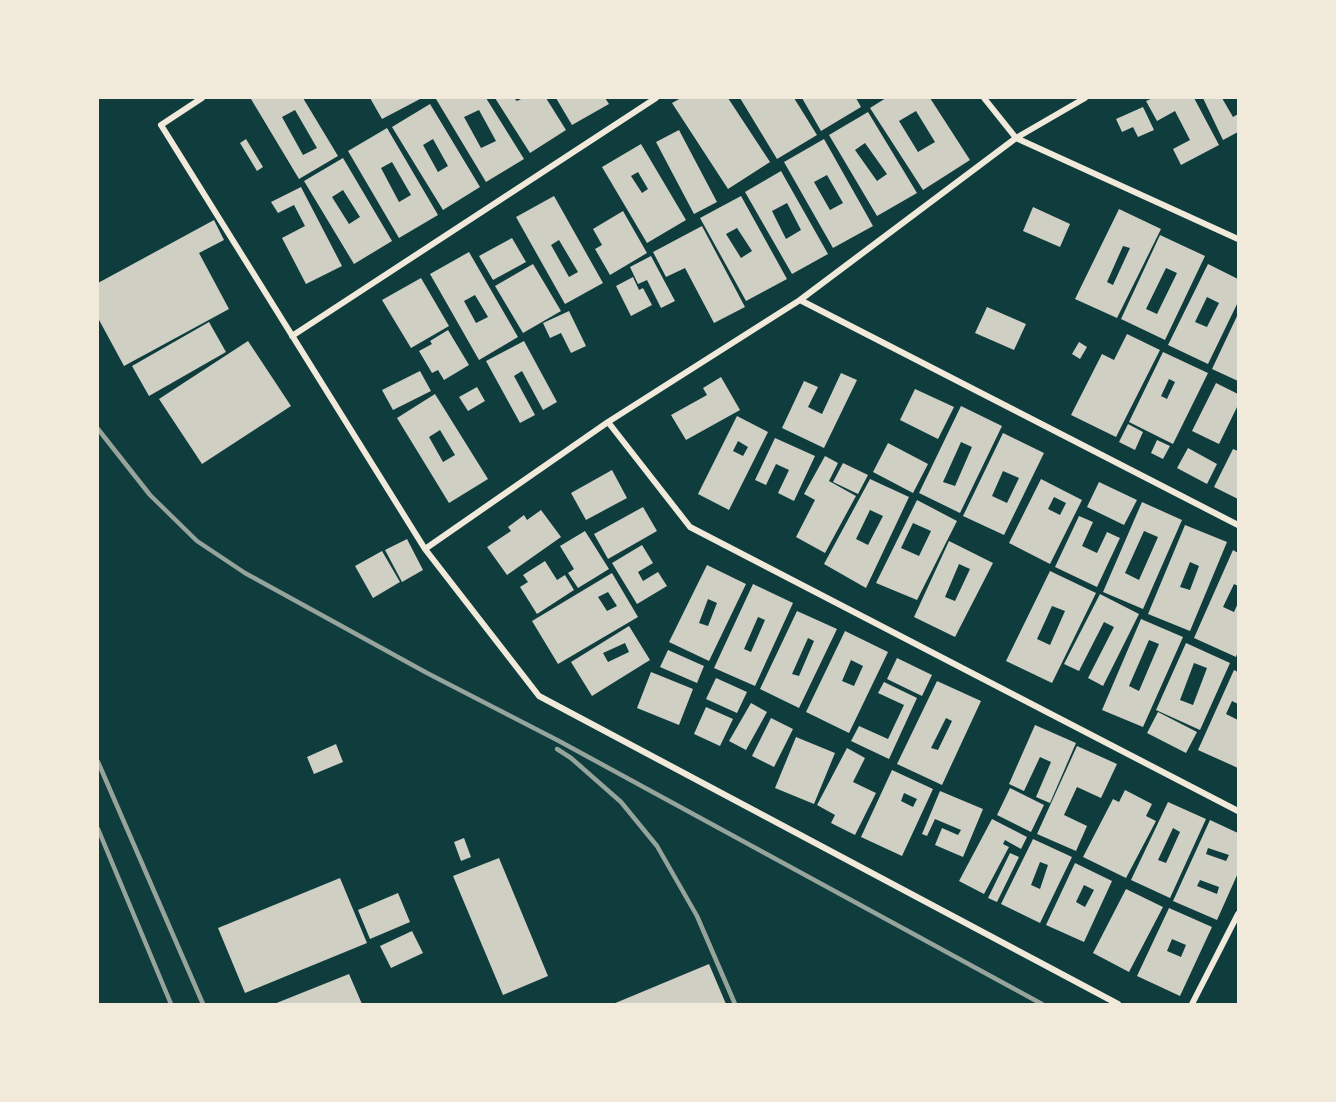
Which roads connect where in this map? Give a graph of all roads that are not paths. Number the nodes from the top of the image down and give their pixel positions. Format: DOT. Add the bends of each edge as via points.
graph roads {
  1 [pos="202,98"];
  2 [pos="656,98"];
  3 [pos="984,98"];
  4 [pos="1085,98"];
  5 [pos="1016,138"];
  6 [pos="1239,239"];
  7 [pos="800,300"];
  8 [pos="292,336"];
  9 [pos="608,422"];
  10 [pos="1239,525"];
  11 [pos="425,549"];
  12 [pos="1239,811"];
  13 [pos="1239,914"];
  14 [pos="1118,1005"];
  15 [pos="1192,1005"];
  1 -- 8 [label="street" via="161,125"];
  2 -- 8 [label="street"];
  3 -- 5 [label="street"];
  4 -- 5 [label="street"];
  5 -- 6 [label="street"];
  5 -- 7 [label="street"];
  7 -- 9 [label="street"];
  7 -- 10 [label="street"];
  8 -- 11 [label="street"];
  9 -- 11 [label="street"];
  9 -- 12 [label="street" via="690,527"];
  11 -- 14 [label="street" via="539,696"];
  13 -- 15 [label="street"];
}
